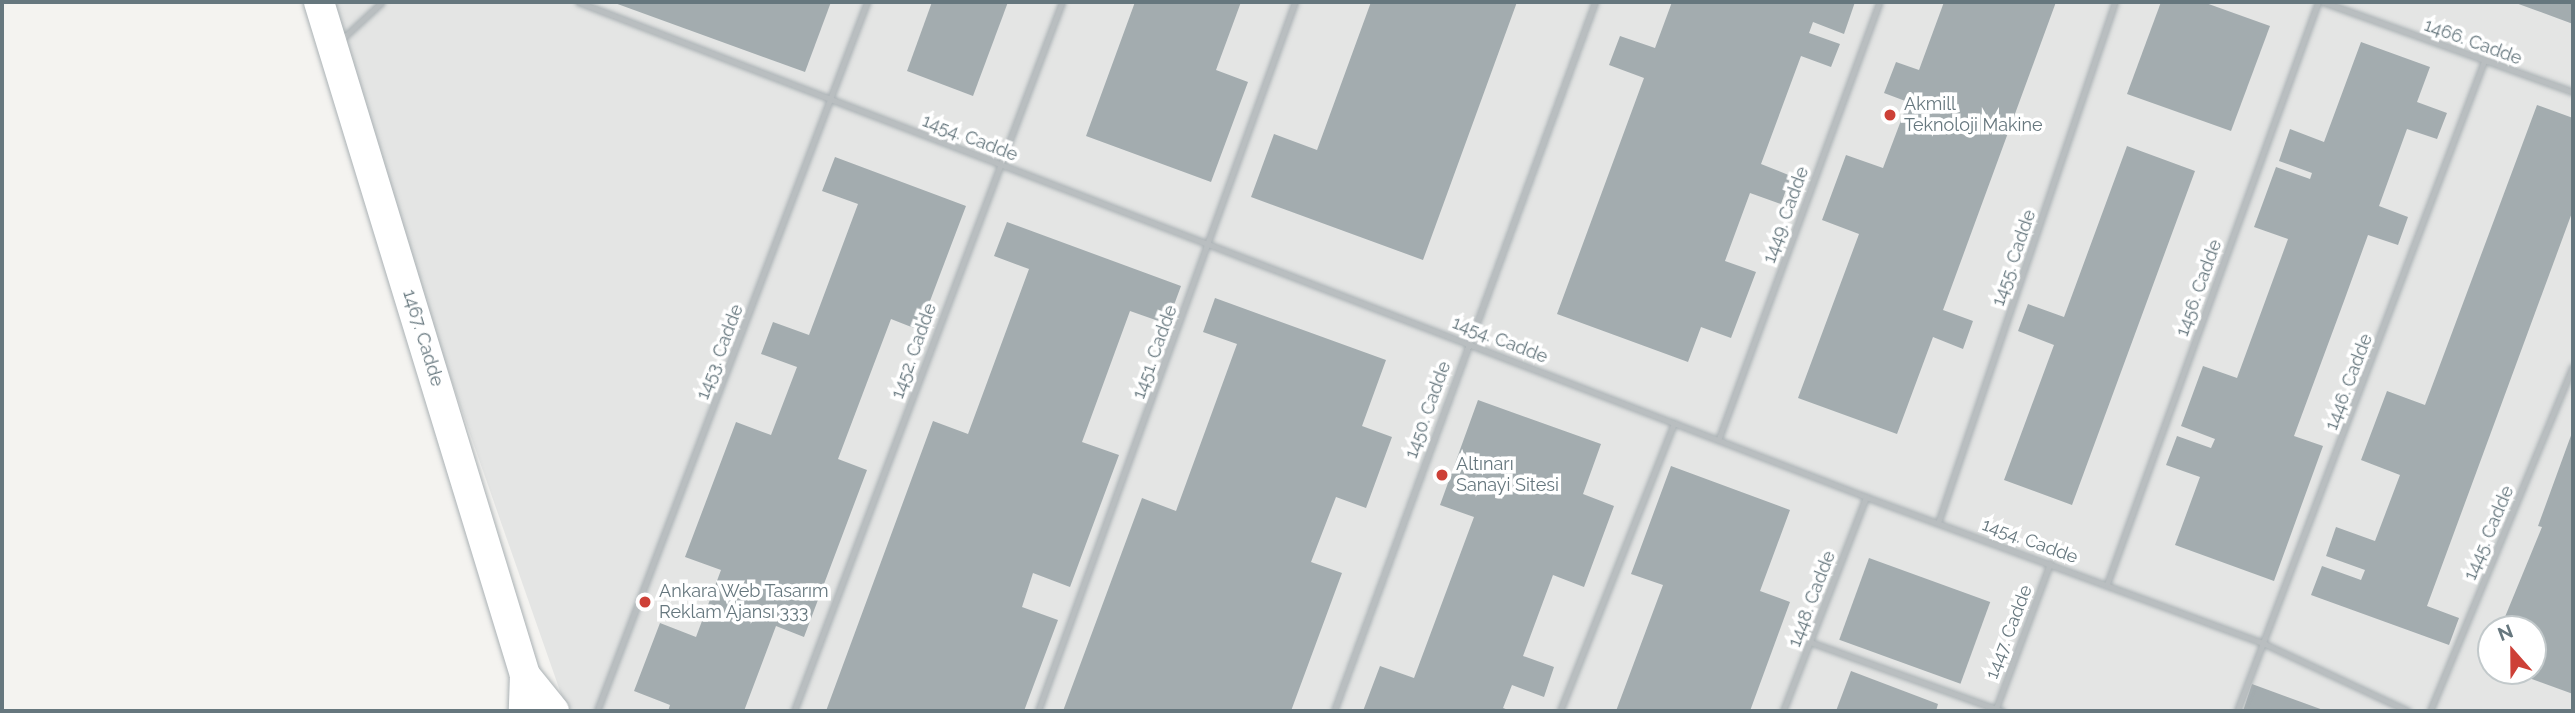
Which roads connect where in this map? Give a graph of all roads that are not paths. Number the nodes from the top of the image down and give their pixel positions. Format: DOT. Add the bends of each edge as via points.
graph roads {
  1 [pos="319,2"];
  2 [pos="382,2"];
  3 [pos="578,2"];
  4 [pos="867,2"];
  5 [pos="1062,2"];
  6 [pos="1295,2"];
  7 [pos="1595,2"];
  8 [pos="1879,2"];
  9 [pos="2115,2"];
  10 [pos="2321,2"];
  11 [pos="334,46"];
  12 [pos="2484,61"];
  13 [pos="2573,92"];
  14 [pos="831,101"];
  15 [pos="999,164"];
  16 [pos="1209,244"];
  17 [pos="1467,342"];
  18 [pos="2573,366"];
  19 [pos="1674,423"];
  20 [pos="1719,438"];
  21 [pos="1866,497"];
  22 [pos="1938,523"];
  23 [pos="2050,563"];
  24 [pos="2106,584"];
  25 [pos="1810,642"];
  26 [pos="2265,644"];
  27 [pos="525,675"];
  28 [pos="524,711"];
  29 [pos="554,711"];
  30 [pos="597,711"];
  31 [pos="794,711"];
  32 [pos="1038,711"];
  33 [pos="1334,711"];
  34 [pos="1560,711"];
  35 [pos="1783,711"];
  36 [pos="1997,711"];
  37 [pos="2237,711"];
  38 [pos="2409,711"];
  39 [pos="2430,711"];
  1 -- 11 [label="street, 1467. Cadde"];
  2 -- 11 [label="lane"];
  3 -- 14 [label="lane, 1454. Cadde"];
  4 -- 14 [label="lane, 1453. Cadde"];
  5 -- 15 [label="lane, 1452. Cadde"];
  6 -- 16 [label="lane, 1451. Cadde"];
  7 -- 17 [label="lane, 1450. Cadde"];
  8 -- 20 [label="lane, 1449. Cadde"];
  9 -- 22 [label="lane, 1455. Cadde"];
  10 -- 12 [label="lane, 1466. Cadde"];
  10 -- 24 [label="lane, 1456. Cadde"];
  11 -- 27 [label="street, 1467. Cadde"];
  12 -- 13 [label="lane, 1466. Cadde"];
  12 -- 26 [label="lane, 1446. Cadde"];
  14 -- 15 [label="lane, 1454. Cadde"];
  14 -- 30 [label="lane, 1453. Cadde"];
  15 -- 16 [label="lane, 1454. Cadde"];
  15 -- 31 [label="lane, 1452. Cadde"];
  16 -- 17 [label="lane, 1454. Cadde"];
  16 -- 32 [label="lane, 1451. Cadde"];
  17 -- 19 [label="lane, 1454. Cadde"];
  17 -- 33 [label="lane, 1450. Cadde"];
  18 -- 39 [label="lane, 1445. Cadde"];
  19 -- 20 [label="lane, 1454. Cadde"];
  19 -- 34 [label="lane"];
  20 -- 21 [label="lane, 1454. Cadde"];
  21 -- 22 [label="lane, 1454. Cadde"];
  21 -- 25 [label="lane, 1448. Cadde"];
  22 -- 23 [label="lane, 1454. Cadde"];
  23 -- 24 [label="lane, 1454. Cadde"];
  23 -- 36 [label="lane, 1447. Cadde"];
  24 -- 26 [label="lane, 1454. Cadde"];
  25 -- 35 [label="lane, 1448. Cadde"];
  25 -- 36 [label="lane"];
  26 -- 37 [label="lane, 1446. Cadde"];
  26 -- 38 [label="lane, 1454. Cadde"];
  27 -- 28 [label="street, 1467. Cadde"];
  27 -- 29 [label="street, 1467. Cadde"];
}
